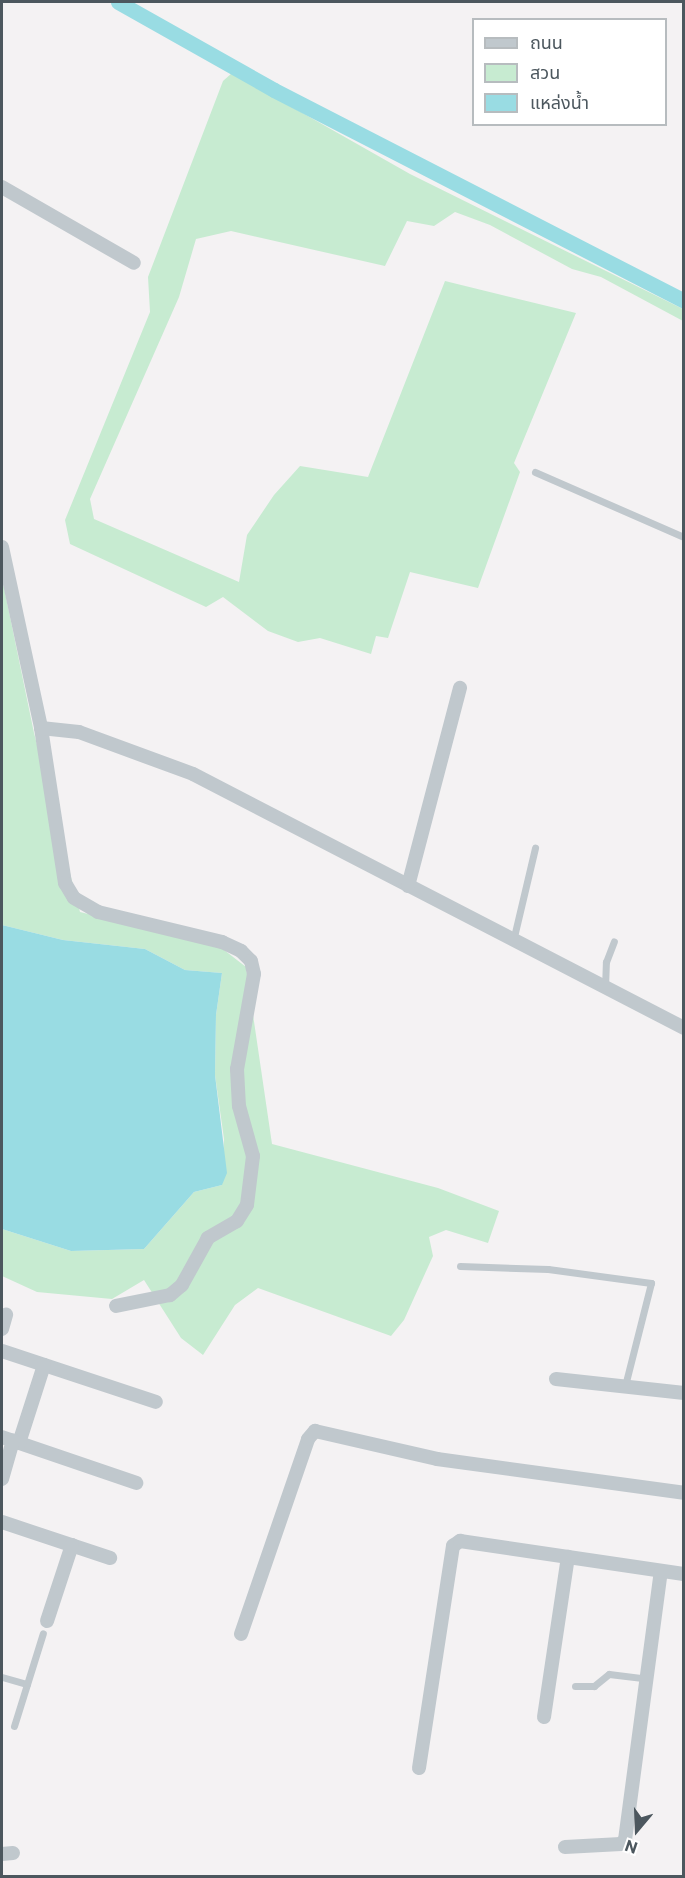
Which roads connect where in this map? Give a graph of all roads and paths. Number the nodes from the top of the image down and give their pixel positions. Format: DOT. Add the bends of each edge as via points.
graph roads {
  1 [pos="2,187"];
  2 [pos="134,262"];
  3 [pos="535,472"];
  4 [pos="684,537"];
  5 [pos="2,547"];
  6 [pos="460,688"];
  7 [pos="41,728"];
  8 [pos="535,848"];
  9 [pos="408,886"];
  10 [pos="513,941"];
  11 [pos="614,941"];
  12 [pos="605,988"];
  13 [pos="684,1028"];
  14 [pos="460,1266"];
  15 [pos="116,1306"];
  16 [pos="2,1351"];
  17 [pos="44,1365"];
  18 [pos="556,1379"];
  19 [pos="625,1386"];
  20 [pos="684,1393"];
  21 [pos="156,1402"];
  22 [pos="11,1440"];
  23 [pos="2,1479"];
  24 [pos="136,1482"];
  25 [pos="684,1493"];
  26 [pos="2,1522"];
  27 [pos="72,1545"];
  28 [pos="568,1557"];
  29 [pos="110,1558"];
  30 [pos="661,1571"];
  31 [pos="684,1574"];
  32 [pos="45,1627"];
  33 [pos="242,1634"];
  34 [pos="2,1677"];
  35 [pos="647,1679"];
  36 [pos="27,1684"];
  37 [pos="575,1686"];
  38 [pos="544,1717"];
  39 [pos="14,1726"];
  40 [pos="419,1768"];
  41 [pos="565,1847"];
  1 -- 2 [label="street"];
  3 -- 4 [label="lane"];
  5 -- 7 [label="street"];
  6 -- 9 [label="street"];
  7 -- 9 [label="street" via="79,732 193,774"];
  7 -- 15 [label="street" via="65,883 74,898 98,912 222,942 251,961 254,975 237,1078 253,1156 247,1204 237,1221 208,1238 182,1285 170,1295"];
  8 -- 10 [label="lane"];
  9 -- 10 [label="street"];
  10 -- 12 [label="street"];
  11 -- 12 [label="lane" via="606,962"];
  12 -- 13 [label="street"];
  14 -- 19 [label="lane" via="548,1269 651,1284"];
  16 -- 17 [label="street"];
  17 -- 21 [label="street"];
  17 -- 22 [label="street"];
  18 -- 19 [label="street"];
  19 -- 20 [label="street"];
  22 -- 23 [label="street"];
  22 -- 24 [label="street"];
  25 -- 33 [label="street" via="437,1460 315,1431 308,1439"];
  26 -- 27 [label="street"];
  27 -- 29 [label="street"];
  27 -- 32 [label="street"];
  28 -- 30 [label="street"];
  28 -- 38 [label="street"];
  28 -- 40 [label="street" via="460,1542 453,1546"];
  30 -- 31 [label="street"];
  30 -- 35 [label="street"];
  32 -- 36 [label="lane"];
  34 -- 36 [label="lane"];
  35 -- 37 [label="lane" via="609,1674 594,1686"];
  35 -- 41 [label="street" via="625,1840 621,1844"];
  36 -- 39 [label="lane"];
}
